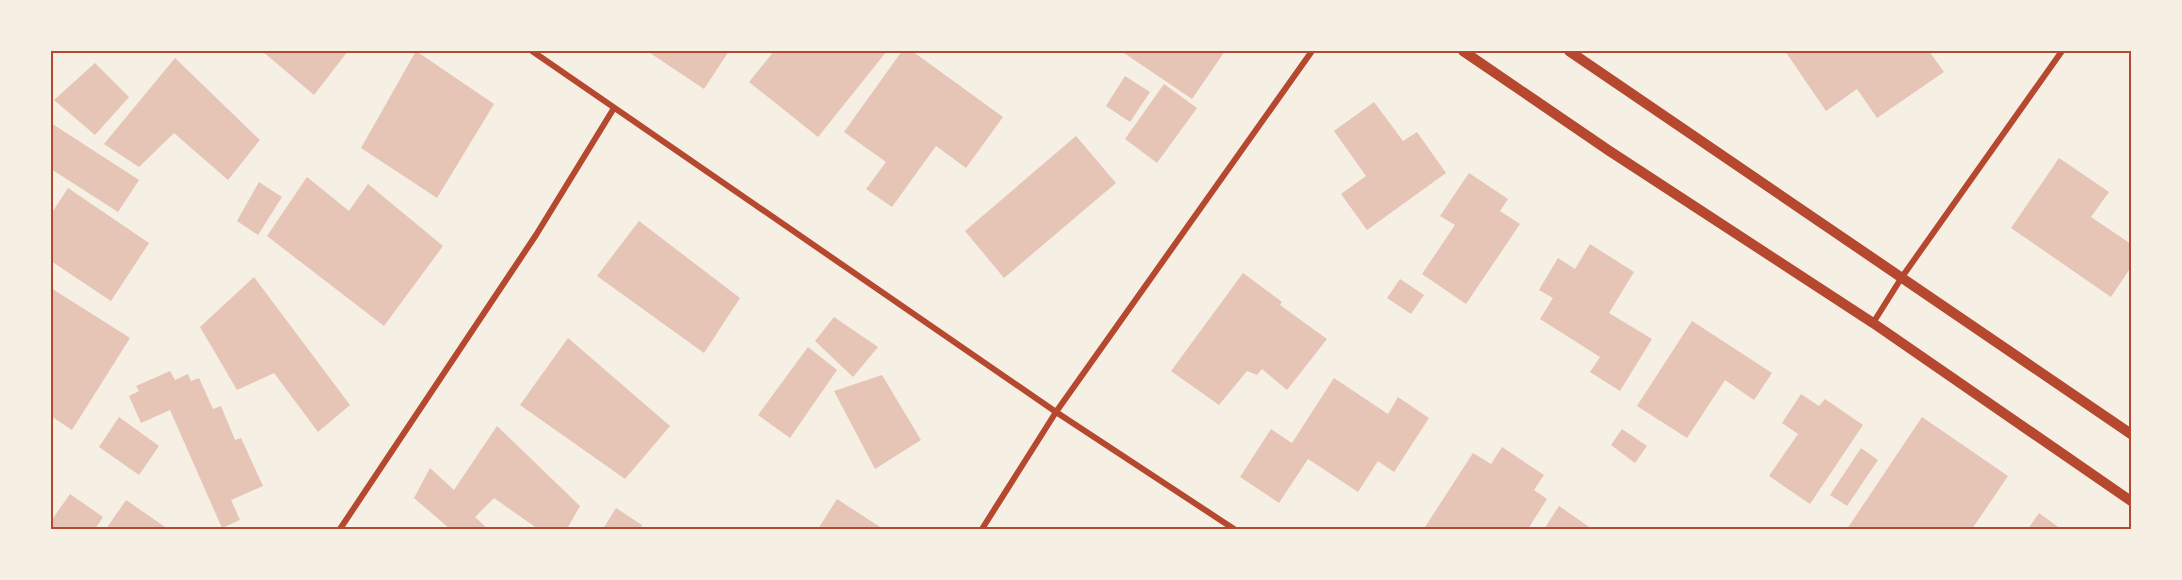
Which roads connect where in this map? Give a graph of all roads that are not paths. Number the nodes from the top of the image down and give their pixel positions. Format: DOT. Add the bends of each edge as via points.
graph roads {
  1 [pos="532,51"];
  2 [pos="1312,51"];
  3 [pos="1463,51"];
  4 [pos="1569,51"];
  5 [pos="2062,51"];
  6 [pos="614,108"];
  7 [pos="1902,277"];
  8 [pos="1873,323"];
  9 [pos="1056,412"];
  10 [pos="2131,434"];
  11 [pos="2131,501"];
  12 [pos="340,529"];
  13 [pos="982,529"];
  14 [pos="1234,529"];
  1 -- 6 [label="street"];
  2 -- 9 [label="street"];
  3 -- 8 [label="street"];
  4 -- 7 [label="street"];
  5 -- 7 [label="street"];
  6 -- 9 [label="street"];
  6 -- 12 [label="street" via="536,235"];
  7 -- 8 [label="street"];
  7 -- 10 [label="street"];
  8 -- 11 [label="street"];
  9 -- 13 [label="street"];
  9 -- 14 [label="street"];
}
